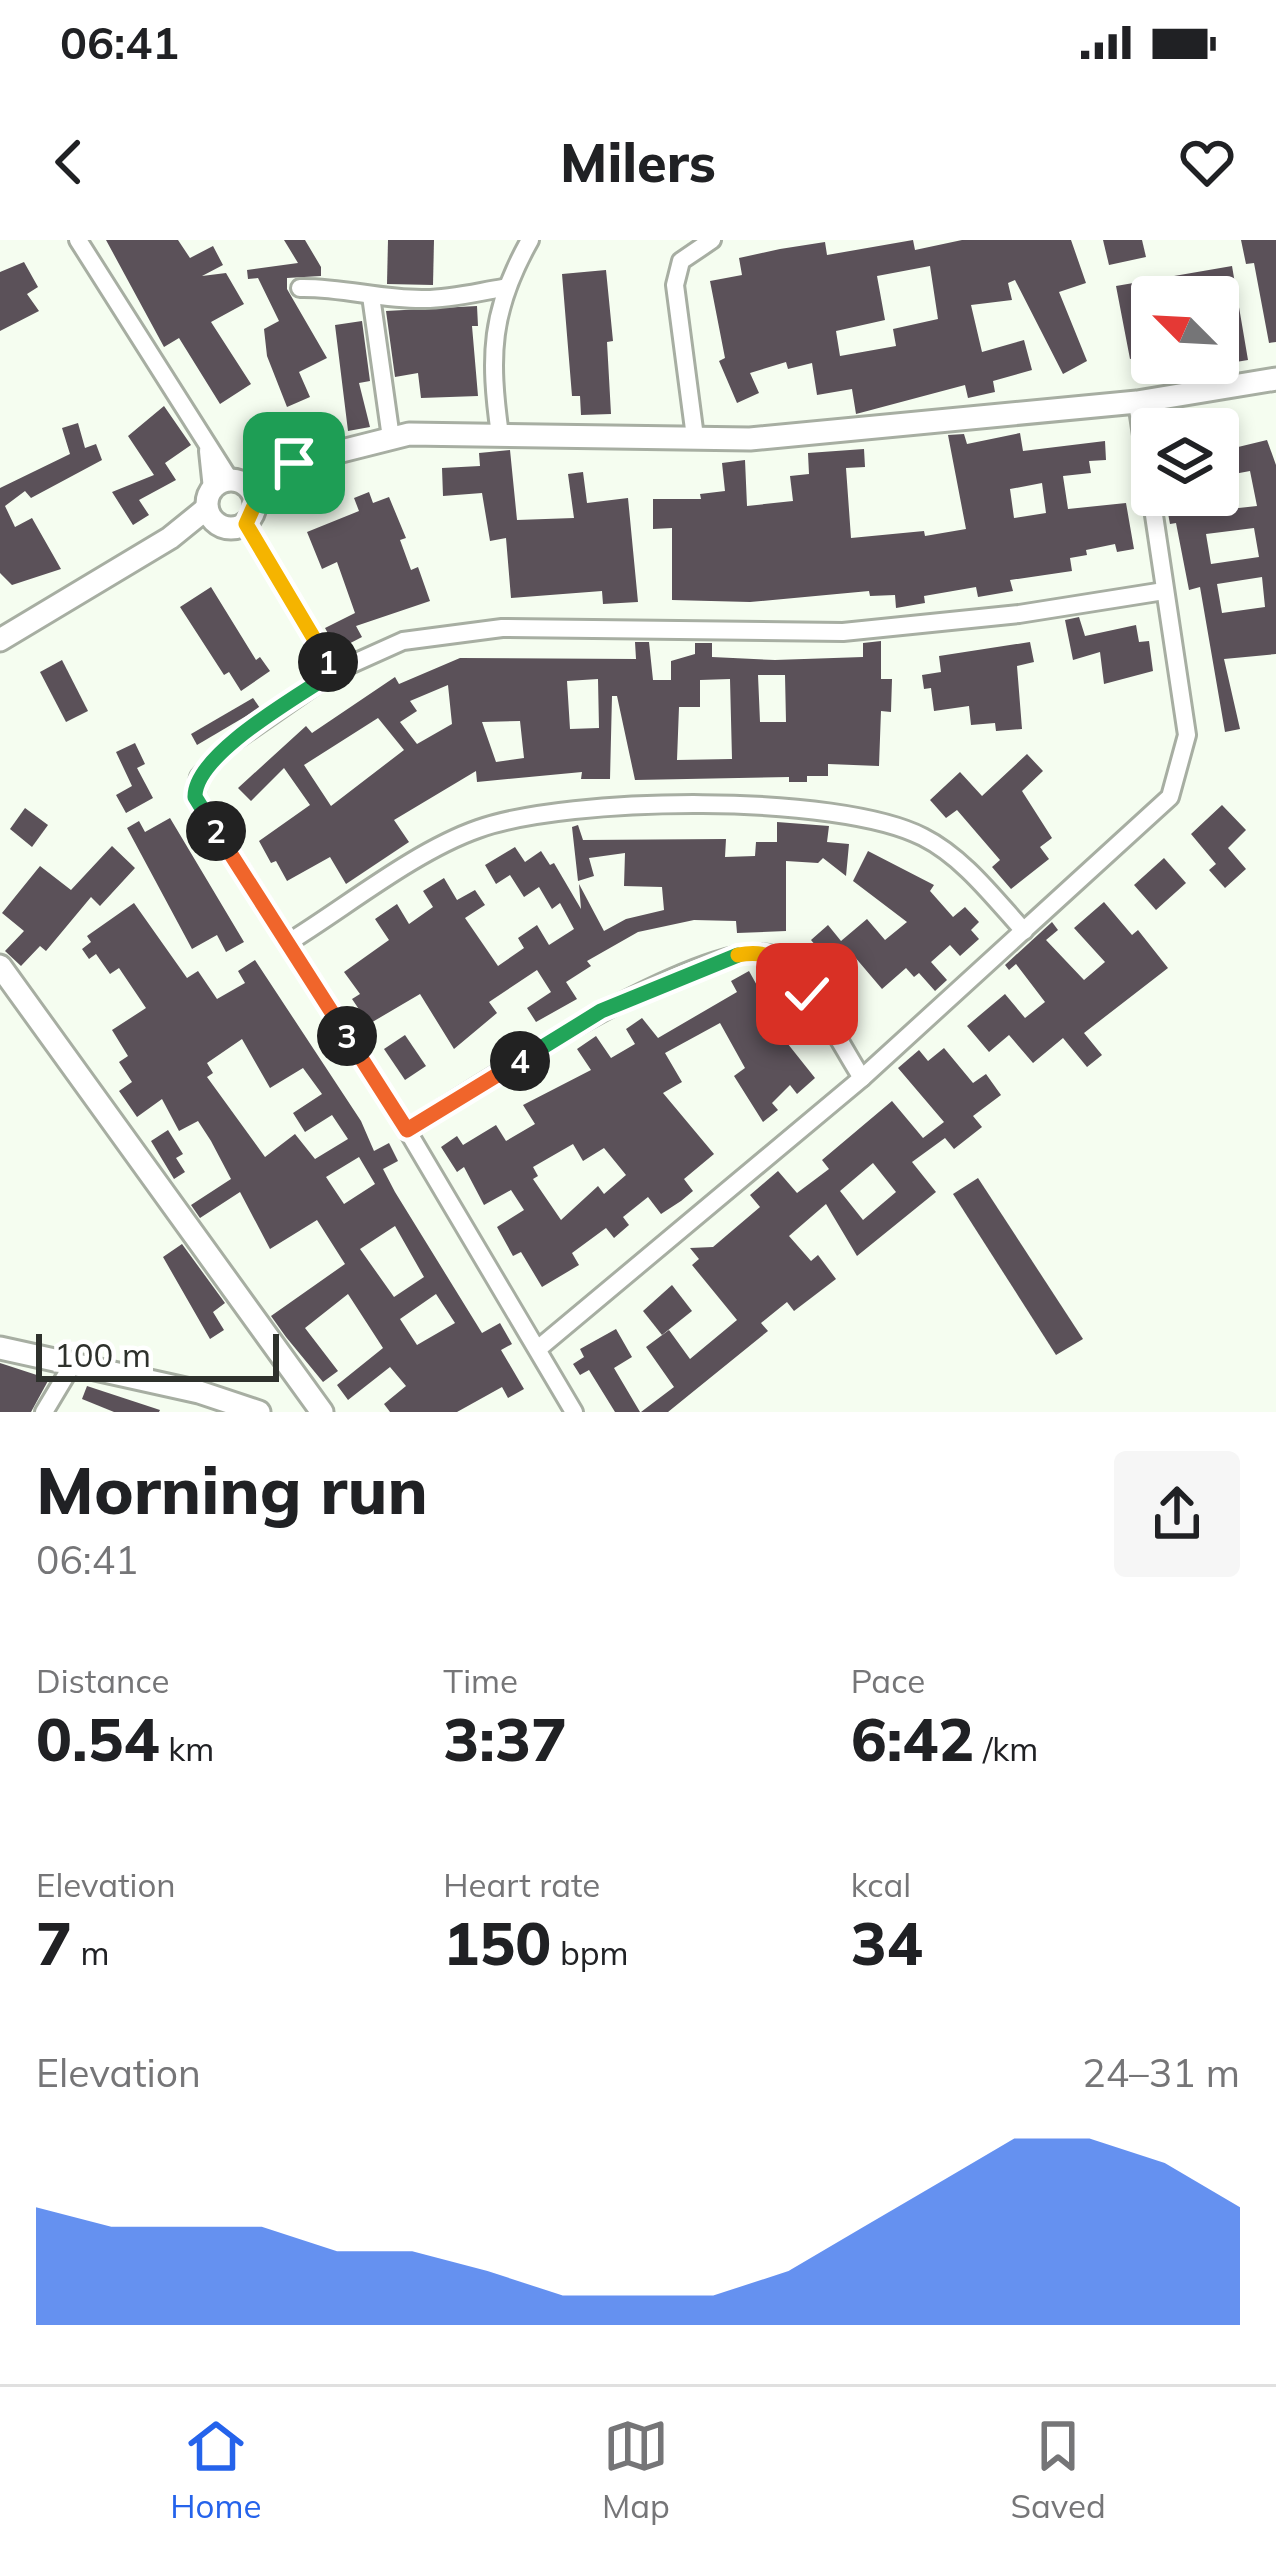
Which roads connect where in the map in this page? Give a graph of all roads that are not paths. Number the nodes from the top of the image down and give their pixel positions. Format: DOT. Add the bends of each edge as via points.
graph roads {
  1 [pos="78,240"];
  2 [pos="530,240"];
  3 [pos="712,240"];
  4 [pos="300,288"];
  5 [pos="503,288"];
  6 [pos="371,296"];
  7 [pos="1276,379"];
  8 [pos="1137,402"];
  9 [pos="500,436"];
  10 [pos="695,437"];
  11 [pos="392,438"];
  12 [pos="236,490"];
  13 [pos="246,524"];
  14 [pos="222,527"];
  15 [pos="170,538"];
  16 [pos="1164,591"];
  17 [pos="1,638"];
  18 [pos="334,672"];
  19 [pos="1024,931"];
  20 [pos="289,942"];
  21 [pos="0,967"];
  22 [pos="862,1078"];
  23 [pos="407,1130"];
  24 [pos="0,1348"];
  25 [pos="539,1348"];
  26 [pos="70,1367"];
  27 [pos="44,1412"];
  28 [pos="259,1412"];
  29 [pos="322,1412"];
  30 [pos="574,1412"];
  1 -- 12 [label="street"];
  2 -- 5 [label="street"];
  3 -- 10 [label="street" via="681,260 676,285"];
  4 -- 6 [label="street" via="347,287"];
  5 -- 6 [label="street" via="428,299"];
  5 -- 9 [label="street" via="490,364"];
  6 -- 11 [label="street"];
  7 -- 8 [label="street"];
  8 -- 10 [label="street" via="750,439"];
  8 -- 16 [label="street"];
  9 -- 10 [label="street"];
  9 -- 11 [label="street"];
  11 -- 12 [label="street" via="294,463"];
  12 -- 13 [label="street"];
  12 -- 14 [label="street"];
  12 -- 15 [label="street"];
  13 -- 14 [label="street"];
  13 -- 18 [label="street"];
  14 -- 15 [label="street"];
  15 -- 17 [label="street"];
  16 -- 18 [label="street" via="843,632 502,628 404,640"];
  16 -- 19 [label="street" via="1187,735 1181,770 1144,824"];
  18 -- 20 [label="street" via="226,747 195,788"];
  19 -- 20 [label="street" via="926,838 827,812 705,806 599,809 477,829"];
  19 -- 22 [label="street"];
  20 -- 23 [label="street"];
  21 -- 29 [label="street"];
  22 -- 23 [label="street" via="793,974 758,951 722,958 601,1011"];
  22 -- 25 [label="street"];
  23 -- 25 [label="street"];
  24 -- 26 [label="street"];
  25 -- 30 [label="street"];
  26 -- 27 [label="street"];
  26 -- 28 [label="street"];
}
